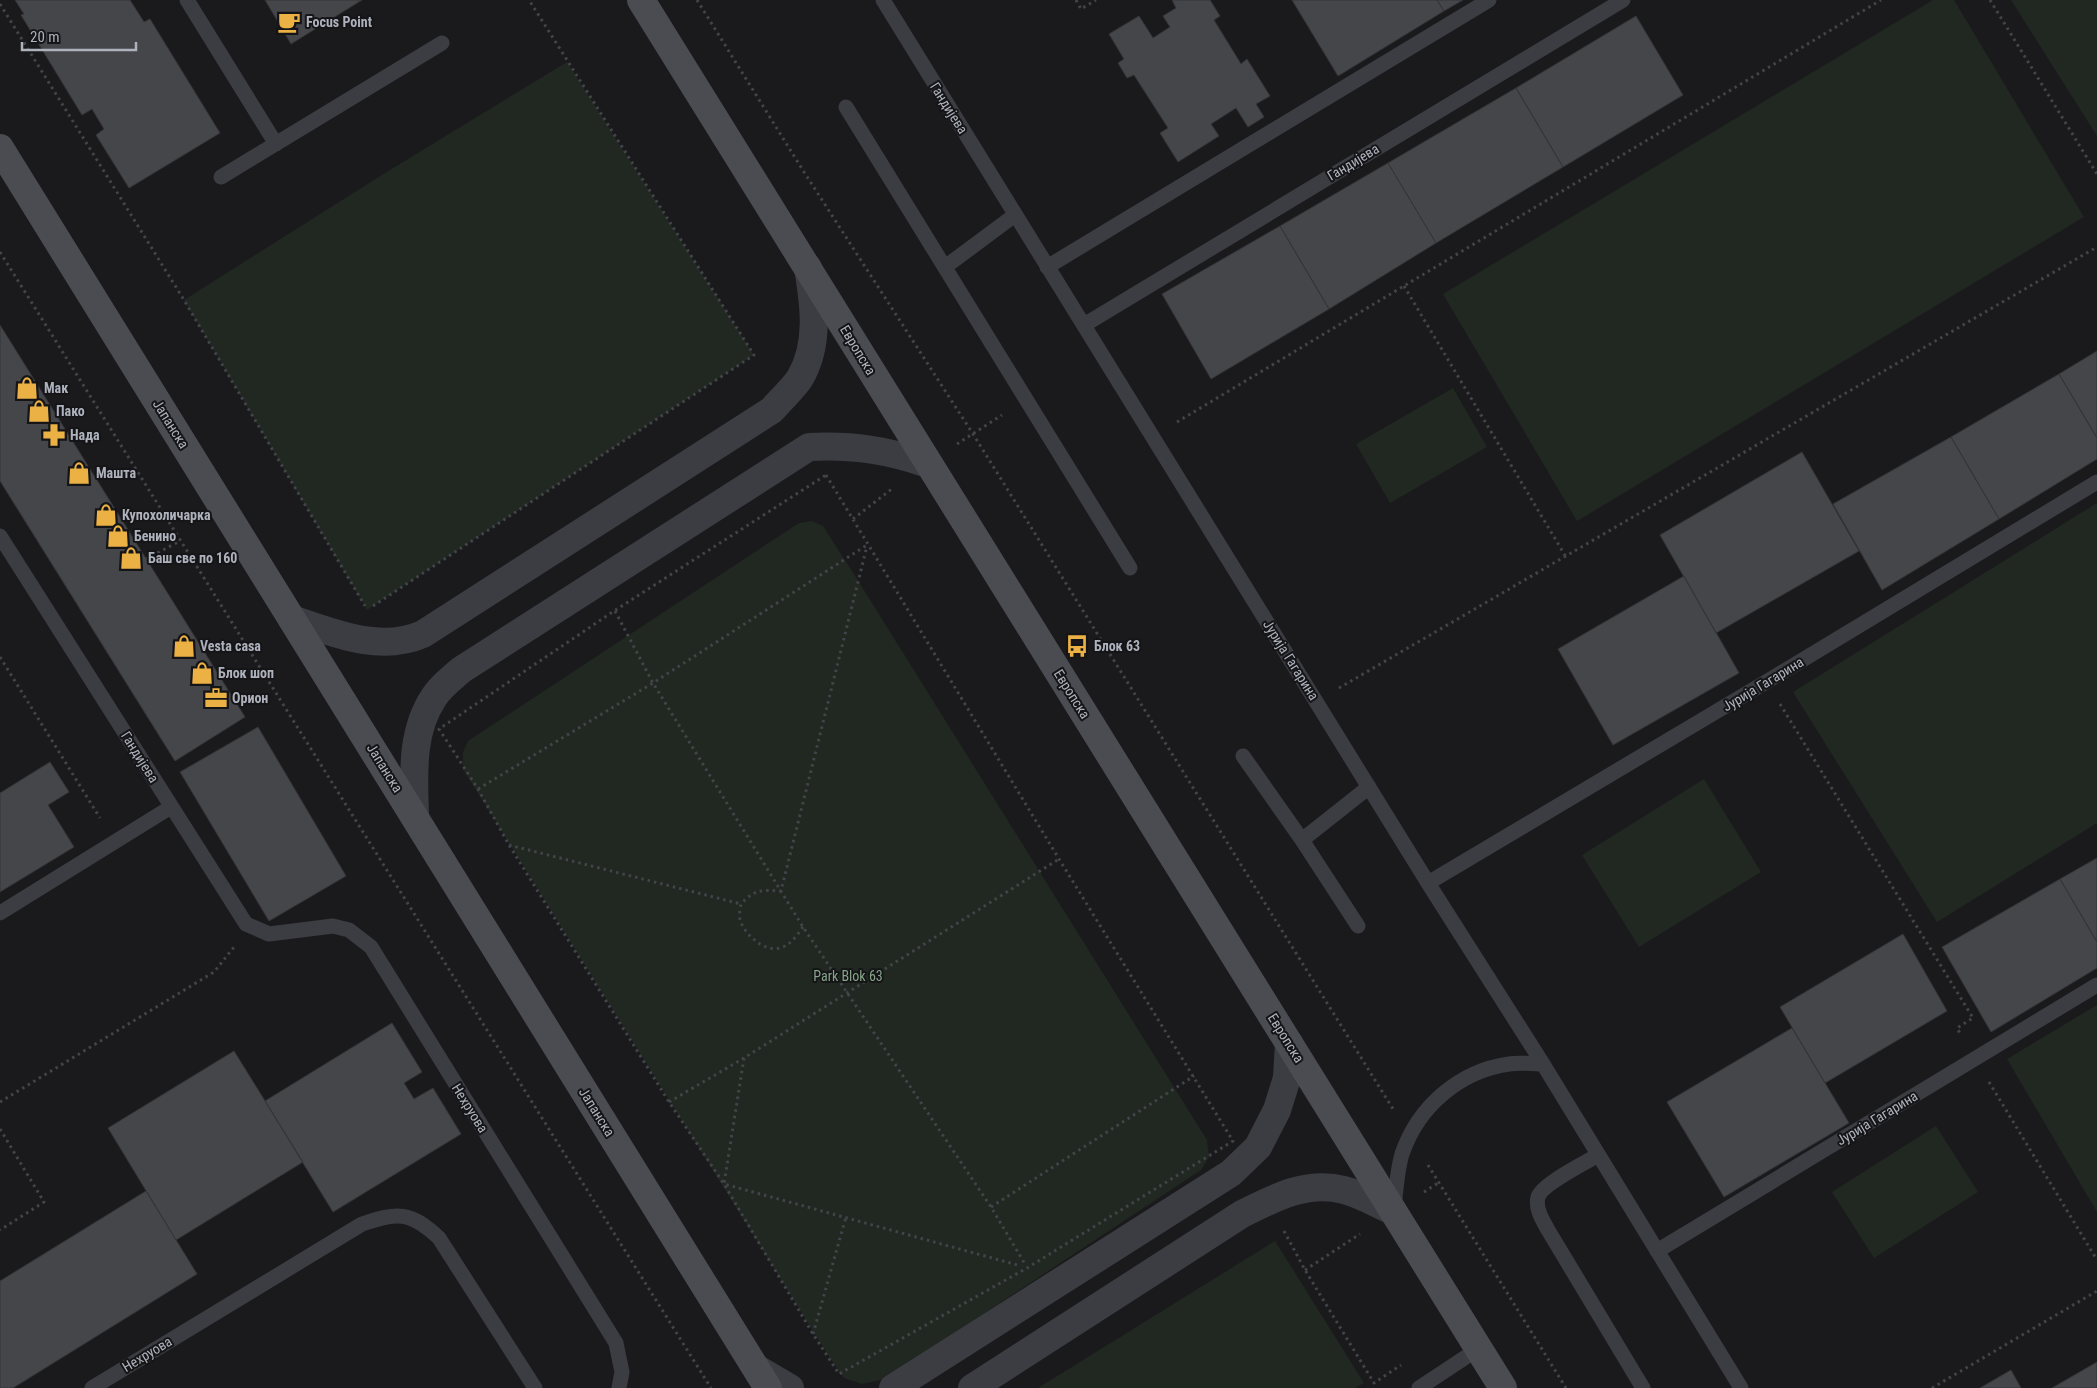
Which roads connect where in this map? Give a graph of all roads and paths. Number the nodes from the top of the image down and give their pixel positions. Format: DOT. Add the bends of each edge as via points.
graph roads {
  1 [pos="187,0"];
  2 [pos="529,0"];
  3 [pos="641,0"];
  4 [pos="697,0"];
  5 [pos="883,0"];
  6 [pos="1076,0"];
  7 [pos="1096,0"];
  8 [pos="1489,0"];
  9 [pos="1623,0"];
  10 [pos="1882,0"];
  11 [pos="1990,0"];
  12 [pos="0,4"];
  13 [pos="442,43"];
  14 [pos="846,107"];
  15 [pos="276,144"];
  16 [pos="0,148"];
  17 [pos="2097,174"];
  18 [pos="222,177"];
  19 [pos="1015,215"];
  20 [pos="2097,247"];
  21 [pos="0,252"];
  22 [pos="945,267"];
  23 [pos="1048,267"];
  24 [pos="808,268"];
  25 [pos="1404,286"];
  26 [pos="1084,325"];
  27 [pos="1026,399"];
  28 [pos="973,434"];
  29 [pos="1153,437"];
  30 [pos="952,448"];
  31 [pos="928,464"];
  32 [pos="2097,482"];
  33 [pos="899,483"];
  34 [pos="853,519"];
  35 [pos="0,536"];
  36 [pos="180,541"];
  37 [pos="867,545"];
  38 [pos="1566,557"];
  39 [pos="146,559"];
  40 [pos="1130,568"];
  41 [pos="614,611"];
  42 [pos="292,619"];
  43 [pos="0,657"];
  44 [pos="1766,682"];
  45 [pos="653,683"];
  46 [pos="1317,702"];
  47 [pos="1243,756"];
  48 [pos="1370,787"];
  49 [pos="478,788"];
  50 [pos="172,807"];
  51 [pos="415,817"];
  52 [pos="1302,840"];
  53 [pos="115,842"];
  54 [pos="509,846"];
  55 [pos="1059,859"];
  56 [pos="1428,883"];
  57 [pos="781,891"];
  58 [pos="741,904"];
  59 [pos="0,913"];
  60 [pos="246,924"];
  61 [pos="1358,926"];
  62 [pos="803,927"];
  63 [pos="2097,985"];
  64 [pos="847,992"];
  65 [pos="1962,1036"];
  66 [pos="1289,1044"];
  67 [pos="744,1058"];
  68 [pos="1543,1064"];
  69 [pos="1194,1076"];
  70 [pos="1993,1088"];
  71 [pos="0,1102"];
  72 [pos="669,1102"];
  73 [pos="0,1129"];
  74 [pos="1410,1136"];
  75 [pos="1598,1156"];
  76 [pos="1438,1183"];
  77 [pos="724,1184"];
  78 [pos="1421,1194"];
  79 [pos="991,1207"];
  80 [pos="1393,1211"];
  81 [pos="846,1217"];
  82 [pos="1281,1227"];
  83 [pos="0,1230"];
  84 [pos="1362,1232"];
  85 [pos="1657,1251"];
  86 [pos="2097,1260"];
  87 [pos="1028,1268"];
  88 [pos="1305,1270"];
  89 [pos="2097,1292"];
  90 [pos="813,1334"];
  91 [pos="1478,1349"];
  92 [pos="759,1381"];
  93 [pos="1421,1387"];
  94 [pos="92,1388"];
  95 [pos="534,1388"];
  96 [pos="619,1388"];
  97 [pos="711,1388"];
  98 [pos="790,1388"];
  99 [pos="893,1388"];
  100 [pos="972,1388"];
  101 [pos="1503,1388"];
  102 [pos="1566,1388"];
  103 [pos="1643,1388"];
  104 [pos="1742,1388"];
  105 [pos="1932,1388"];
  1 -- 15 [label="lane"];
  2 -- 12 [label="path" via="754,355 367,610 184,300"];
  3 -- 24 [label="street, Европска"];
  4 -- 28 [label="path"];
  5 -- 19 [label="lane, Гандијева"];
  6 -- 7 [label="path" via="1081,8"];
  8 -- 23 [label="lane"];
  9 -- 26 [label="lane, Гандијева"];
  10 -- 25 [label="path"];
  11 -- 17 [label="path"];
  13 -- 15 [label="lane"];
  14 -- 22 [label="lane"];
  15 -- 18 [label="lane"];
  16 -- 42 [label="street, Јапанска"];
  19 -- 22 [label="lane"];
  19 -- 23 [label="lane, Гандијева"];
  20 -- 38 [label="path"];
  21 -- 36 [label="path"];
  22 -- 27 [label="lane"];
  23 -- 26 [label="lane, Гандијева"];
  24 -- 31 [label="street, Европска"];
  24 -- 42 [label="street" via="814,305 812,348 800,378 772,410 408,641 377,643"];
  25 -- 29 [label="path"];
  25 -- 38 [label="path"];
  26 -- 29 [label="lane, Гандијева"];
  27 -- 28 [label="path"];
  27 -- 40 [label="lane"];
  28 -- 30 [label="path"];
  28 -- 74 [label="path"];
  29 -- 46 [label="lane, Јурија Гагарина"];
  31 -- 51 [label="street" via="888,452 840,446 809,447 461,670 434,696 421,722 415,750"];
  31 -- 66 [label="street, Европска"];
  32 -- 44 [label="lane, Јурија Гагарина"];
  33 -- 34 [label="path"];
  34 -- 37 [label="path"];
  34 -- 41 [label="path" via="826,475"];
  35 -- 50 [label="lane, Гандијева"];
  36 -- 39 [label="path"];
  36 -- 97 [label="path"];
  37 -- 45 [label="path"];
  37 -- 55 [label="path"];
  37 -- 57 [label="path"];
  38 -- 46 [label="path"];
  41 -- 45 [label="path"];
  41 -- 49 [label="path" via="439,729"];
  42 -- 51 [label="street, Јапанска"];
  43 -- 53 [label="path"];
  44 -- 56 [label="lane, Јурија Гагарина"];
  44 -- 65 [label="path" via="1973,1018 1957,1028"];
  45 -- 49 [label="path"];
  45 -- 57 [label="path"];
  46 -- 48 [label="lane, Јурија Гагарина"];
  47 -- 52 [label="lane"];
  48 -- 52 [label="lane"];
  48 -- 56 [label="lane, Јурија Гагарина"];
  49 -- 54 [label="path"];
  50 -- 53 [label="lane"];
  50 -- 60 [label="lane, Гандијева"];
  51 -- 92 [label="street, Јапанска"];
  52 -- 61 [label="lane"];
  53 -- 59 [label="lane"];
  54 -- 58 [label="path"];
  54 -- 72 [label="path"];
  55 -- 64 [label="path"];
  55 -- 69 [label="path"];
  56 -- 68 [label="lane, Јурија Гагарина"];
  57 -- 58 [label="path" via="752,893"];
  57 -- 62 [label="path"];
  58 -- 62 [label="path" via="740,919 746,932 759,944 779,948 791,942"];
  60 -- 71 [label="path" via="214,972"];
  60 -- 96 [label="lane, Нехруова" via="269,934 334,926 349,930 371,947 616,1343 622,1372"];
  62 -- 64 [label="path"];
  63 -- 85 [label="lane, Јурија Гагарина"];
  64 -- 67 [label="path"];
  64 -- 79 [label="path"];
  66 -- 80 [label="street, Европска"];
  66 -- 99 [label="street" via="1287,1078 1277,1110 1258,1147 1231,1173"];
  67 -- 72 [label="path"];
  67 -- 77 [label="path"];
  68 -- 74 [label="lane" via="1497,1066 1460,1080 1424,1112"];
  68 -- 75 [label="lane, Јурија Гагарина"];
  69 -- 79 [label="path"];
  69 -- 87 [label="path" via="1233,1141"];
  70 -- 86 [label="path"];
  72 -- 77 [label="path"];
  73 -- 83 [label="path" via="44,1202"];
  74 -- 76 [label="path"];
  74 -- 80 [label="lane" via="1397,1173"];
  75 -- 85 [label="lane, Јурија Гагарина"];
  75 -- 103 [label="lane" via="1543,1188 1538,1206 1548,1230"];
  76 -- 78 [label="path"];
  76 -- 102 [label="path"];
  77 -- 81 [label="path"];
  77 -- 90 [label="path"];
  79 -- 87 [label="path"];
  80 -- 91 [label="street, Европска"];
  80 -- 100 [label="street" via="1344,1190 1313,1187 1283,1193 1242,1214"];
  81 -- 87 [label="path"];
  81 -- 90 [label="path"];
  82 -- 88 [label="path"];
  84 -- 88 [label="path"];
  85 -- 104 [label="lane, Јурија Гагарина"];
  87 -- 90 [label="path" via="839,1374"];
  88 -- 93 [label="path" via="1374,1383 1408,1360"];
  89 -- 105 [label="path"];
  91 -- 93 [label="lane"];
  91 -- 101 [label="street, Европска"];
  92 -- 98 [label="street"];
  94 -- 95 [label="lane, Нехруова" via="362,1224 403,1215 423,1222 439,1238"];
}
